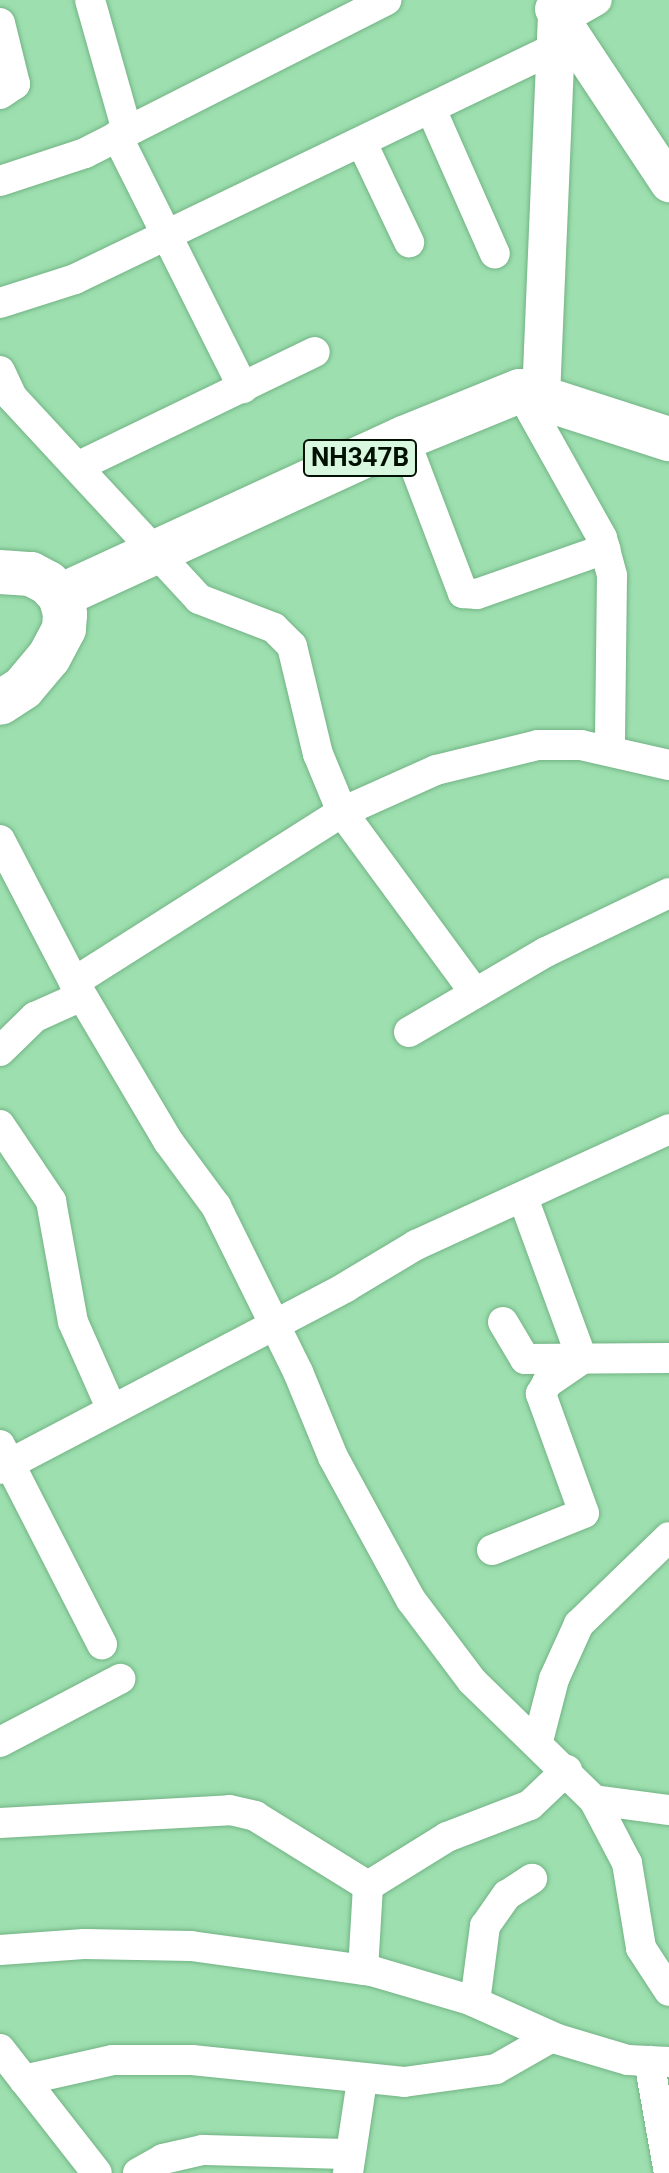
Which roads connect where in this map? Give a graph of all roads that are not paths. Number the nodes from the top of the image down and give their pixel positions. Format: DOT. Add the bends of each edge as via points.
graph roads {
  1 [pos="90,0"];
  2 [pos="386,0"];
  3 [pos="597,0"];
  4 [pos="556,21"];
  5 [pos="0,23"];
  6 [pos="0,94"];
  7 [pos="431,109"];
  8 [pos="122,134"];
  9 [pos="362,143"];
  10 [pos="0,181"];
  11 [pos="669,183"];
  12 [pos="166,236"];
  13 [pos="409,242"];
  14 [pos="495,254"];
  15 [pos="0,303"];
  16 [pos="315,352"];
  17 [pos="0,371"];
  18 [pos="243,388"];
  19 [pos="531,394"];
  20 [pos="404,438"];
  21 [pos="669,439"];
  22 [pos="77,467"];
  23 [pos="605,549"];
  24 [pos="152,551"];
  25 [pos="0,572"];
  26 [pos="60,596"];
  27 [pos="0,703"];
  28 [pos="610,750"];
  29 [pos="669,765"];
  30 [pos="342,812"];
  31 [pos="0,840"];
  32 [pos="669,893"];
  33 [pos="78,989"];
  34 [pos="474,992"];
  35 [pos="409,1032"];
  36 [pos="0,1051"];
  37 [pos="0,1125"];
  38 [pos="666,1138"];
  39 [pos="523,1198"];
  40 [pos="503,1322"];
  41 [pos="273,1326"];
  42 [pos="669,1358"];
  43 [pos="582,1359"];
  44 [pos="112,1410"];
  45 [pos="3,1460"];
  46 [pos="669,1537"];
  47 [pos="492,1550"];
  48 [pos="102,1644"];
  49 [pos="120,1679"];
  50 [pos="538,1741"];
  51 [pos="0,1742"];
  52 [pos="567,1770"];
  53 [pos="594,1800"];
  54 [pos="669,1810"];
  55 [pos="0,1823"];
  56 [pos="532,1879"];
  57 [pos="368,1886"];
  58 [pos="0,1950"];
  59 [pos="363,1970"];
  60 [pos="669,1991"];
  61 [pos="475,2002"];
  62 [pos="552,2037"];
  63 [pos="0,2049"];
  64 [pos="659,2062"];
  65 [pos="24,2080"];
  66 [pos="362,2080"];
  67 [pos="347,2163"];
  68 [pos="97,2173"];
  69 [pos="138,2173"];
  70 [pos="669,2173"];
  1 -- 8 [label="street"];
  2 -- 8 [label="street"];
  3 -- 4 [label="street"];
  4 -- 7 [label="street"];
  4 -- 11 [label="main road"];
  4 -- 19 [label="main road"];
  5 -- 6 [label="street" via="15,84"];
  7 -- 9 [label="street"];
  7 -- 14 [label="street"];
  8 -- 10 [label="street" via="44,170"];
  8 -- 12 [label="street"];
  9 -- 12 [label="street"];
  9 -- 13 [label="street"];
  12 -- 15 [label="street" via="75,279"];
  12 -- 18 [label="street"];
  16 -- 18 [label="street"];
  17 -- 22 [label="street" via="12,397"];
  18 -- 22 [label="street"];
  19 -- 20 [label="highway, NH347B"];
  19 -- 21 [label="highway"];
  19 -- 23 [label="street"];
  20 -- 23 [label="street" via="463,593 477,594"];
  20 -- 24 [label="highway, NH347B"];
  22 -- 24 [label="street"];
  23 -- 28 [label="street" via="612,576"];
  24 -- 26 [label="highway, NH347B"];
  24 -- 30 [label="street" via="173,566 199,599 274,628 292,646 318,754"];
  25 -- 26 [label="highway" via="31,574"];
  26 -- 27 [label="highway" via="64,629 49,657 23,688"];
  28 -- 29 [label="street"];
  28 -- 30 [label="street" via="538,745 495,753 386,789"];
  30 -- 33 [label="street"];
  30 -- 34 [label="street"];
  31 -- 33 [label="street"];
  32 -- 34 [label="street"];
  33 -- 36 [label="street" via="35,1017"];
  33 -- 41 [label="street" via="168,1141 216,1206"];
  34 -- 35 [label="street"];
  37 -- 44 [label="street" via="51,1201 73,1322"];
  38 -- 39 [label="street"];
  39 -- 41 [label="street" via="416,1245"];
  39 -- 43 [label="street"];
  40 -- 43 [label="street" via="525,1359"];
  41 -- 44 [label="street"];
  41 -- 50 [label="street" via="333,1457 411,1600 472,1681"];
  42 -- 43 [label="street"];
  43 -- 47 [label="street" via="547,1383 541,1394 584,1513"];
  44 -- 45 [label="street"];
  45 -- 48 [label="street"];
  46 -- 50 [label="street" via="579,1624 554,1679"];
  49 -- 51 [label="street"];
  50 -- 52 [label="street"];
  52 -- 53 [label="street"];
  52 -- 57 [label="street" via="530,1805 447,1837"];
  53 -- 54 [label="street"];
  53 -- 60 [label="street" via="627,1863 641,1948"];
  55 -- 57 [label="street" via="230,1810 255,1816"];
  56 -- 61 [label="street" via="501,1900 485,1926"];
  57 -- 59 [label="street"];
  58 -- 59 [label="street" via="191,1946"];
  59 -- 61 [label="street"];
  61 -- 62 [label="street"];
  62 -- 64 [label="street" via="628,2060"];
  62 -- 66 [label="street" via="496,2069 404,2082"];
  63 -- 65 [label="street"];
  64 -- 70 [label="street"];
  65 -- 66 [label="street" via="113,2060 192,2060"];
  65 -- 68 [label="street"];
  66 -- 67 [label="street"];
  67 -- 69 [label="street" via="203,2150 163,2159"];
}
